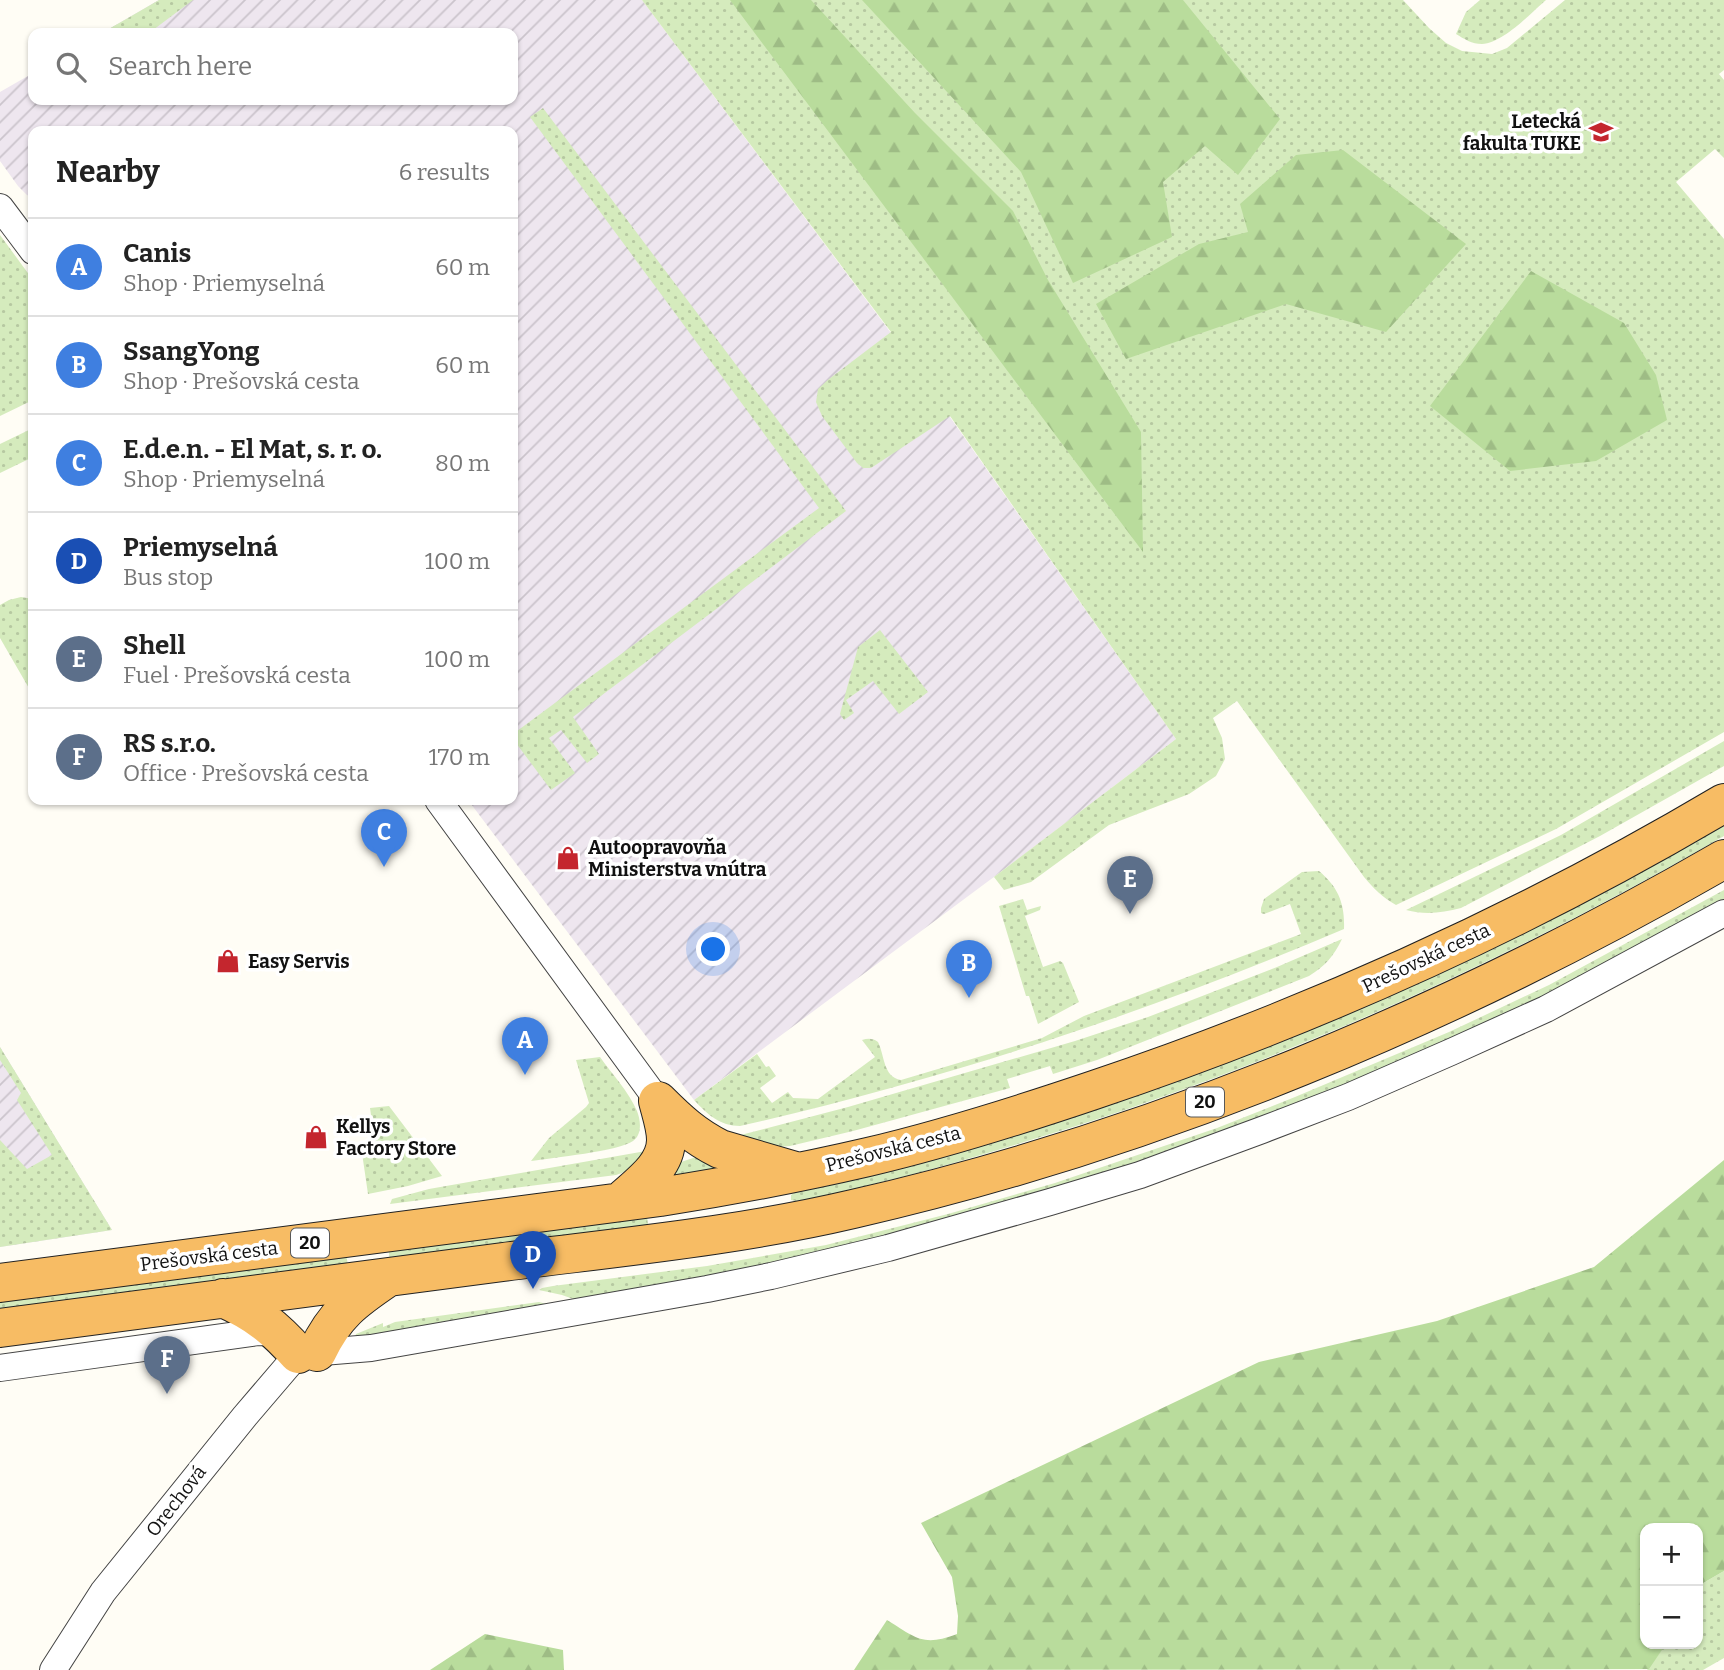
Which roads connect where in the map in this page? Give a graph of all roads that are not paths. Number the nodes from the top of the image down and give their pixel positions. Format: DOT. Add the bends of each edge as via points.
graph roads {
  1 [pos="0,207"];
  2 [pos="28,244"];
  3 [pos="1724,803"];
  4 [pos="442,805"];
  5 [pos="1724,859"];
  6 [pos="1724,913"];
  7 [pos="658,1101"];
  8 [pos="800,1172"];
  9 [pos="620,1202"];
  10 [pos="388,1277"];
  11 [pos="0,1283"];
  12 [pos="223,1298"];
  13 [pos="0,1328"];
  14 [pos="298,1346"];
  15 [pos="0,1368"];
  16 [pos="53,1670"];
  1 -- 2 [label="street"];
  3 -- 8 [label="highway, Prešovská cesta / 20" via="1536,906 1295,1016 1009,1117"];
  4 -- 7 [label="street"];
  5 -- 10 [label="highway, 20" via="1540,958 1365,1039 1227,1094 1066,1150 890,1200 778,1224"];
  6 -- 14 [label="street" via="1546,1009 1451,1052 1274,1126 1114,1183 888,1248 707,1289 371,1348"];
  7 -- 8 [label="highway" via="709,1144"];
  7 -- 9 [label="highway" via="666,1136 661,1160"];
  8 -- 9 [label="highway, Prešovská cesta / 20"];
  9 -- 11 [label="highway, Prešovská cesta / 20"];
  10 -- 12 [label="highway, 20"];
  10 -- 14 [label="highway" via="362,1295 326,1333"];
  12 -- 13 [label="highway, 20"];
  12 -- 14 [label="highway"];
  14 -- 15 [label="street" via="258,1332"];
  14 -- 16 [label="street, Orechová" via="103,1592"];
}
